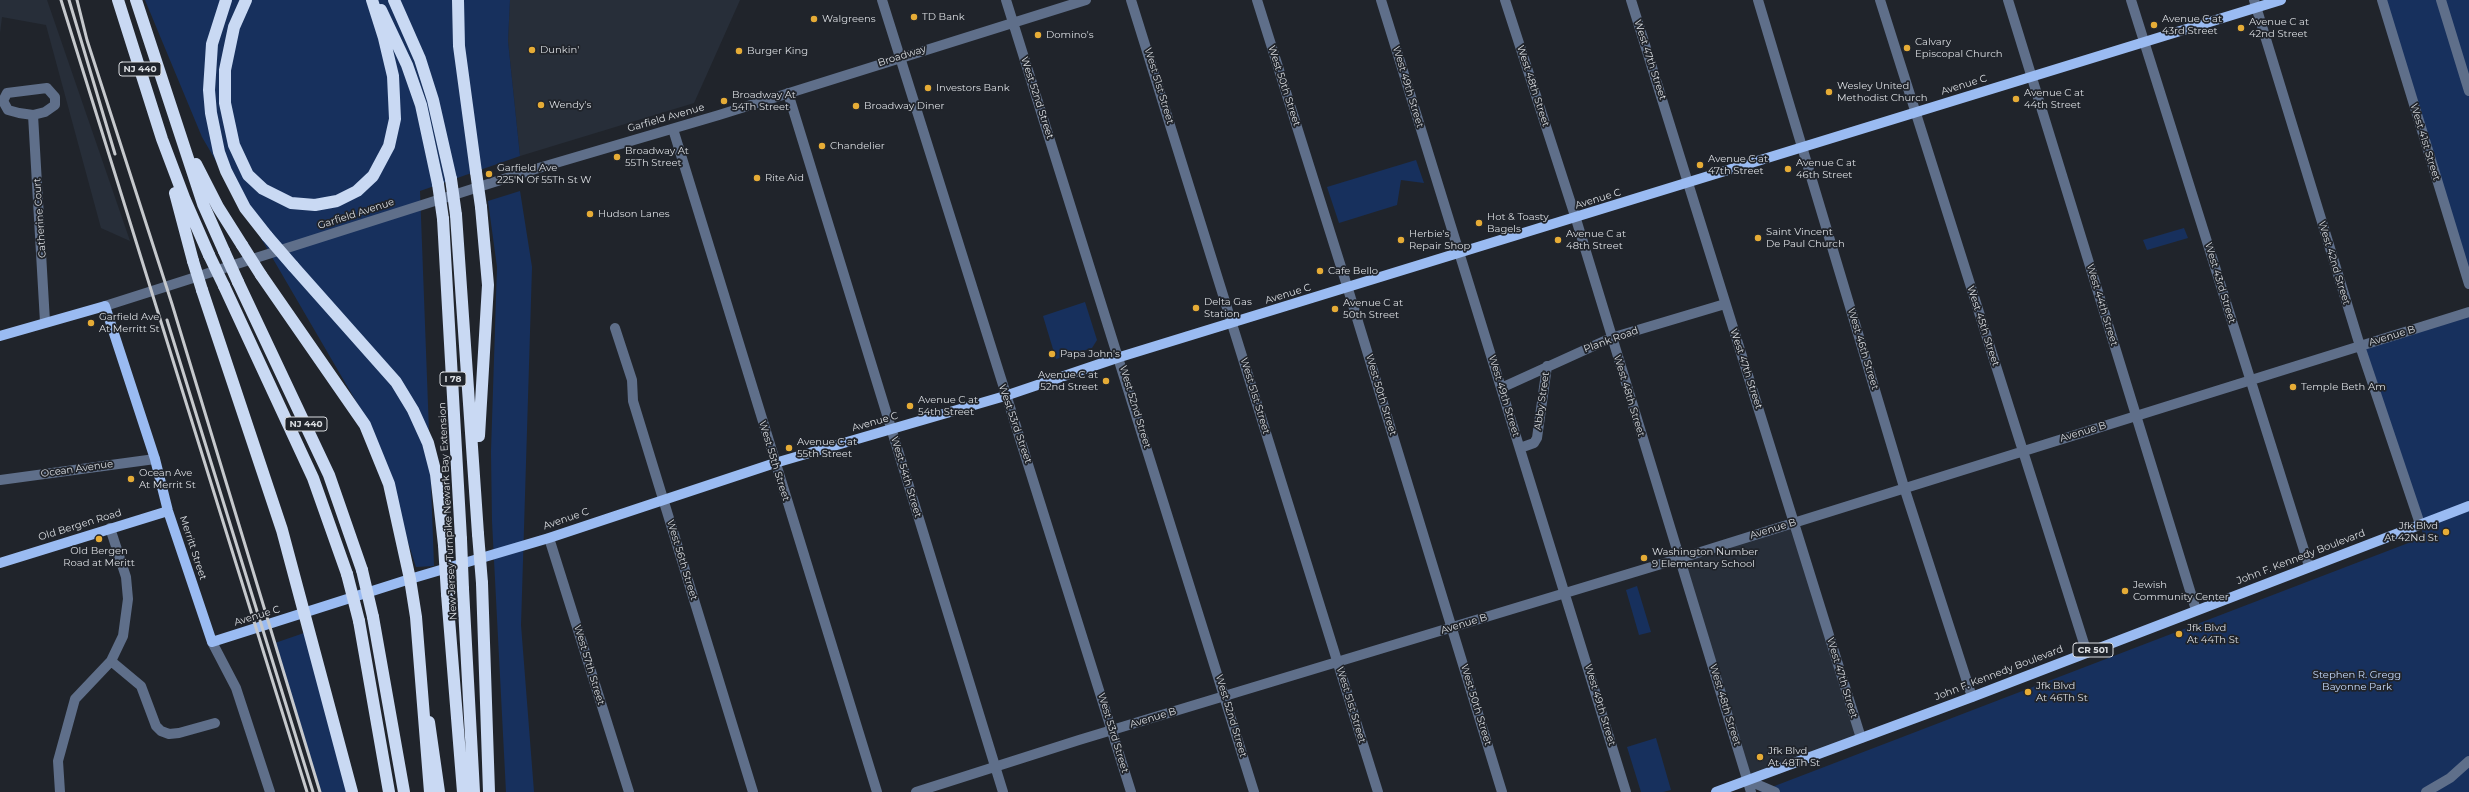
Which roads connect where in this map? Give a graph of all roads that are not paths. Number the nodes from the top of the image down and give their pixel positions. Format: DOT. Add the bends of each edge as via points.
graph roads {
  1 [pos="118,0"];
  2 [pos="136,0"];
  3 [pos="226,0"];
  4 [pos="246,0"];
  5 [pos="372,0"];
  6 [pos="376,0"];
  7 [pos="394,0"];
  8 [pos="458,0"];
  9 [pos="882,0"];
  10 [pos="1006,0"];
  11 [pos="1086,0"];
  12 [pos="1132,0"];
  13 [pos="1256,0"];
  14 [pos="1381,0"];
  15 [pos="1505,0"];
  16 [pos="1632,0"];
  17 [pos="1758,0"];
  18 [pos="1880,0"];
  19 [pos="2008,0"];
  20 [pos="2131,0"];
  21 [pos="2280,0"];
  22 [pos="2382,0"];
  23 [pos="2441,0"];
  24 [pos="2255,4"];
  25 [pos="1013,23"];
  26 [pos="2144,42"];
  27 [pos="900,57"];
  28 [pos="2032,77"];
  29 [pos="2469,91"];
  30 [pos="788,93"];
  31 [pos="1915,113"];
  32 [pos="33,115"];
  33 [pos="719,115"];
  34 [pos="674,129"];
  35 [pos="178,131"];
  36 [pos="162,139"];
  37 [pos="1804,148"];
  38 [pos="1689,183"];
  39 [pos="1576,219"];
  40 [pos="1460,254"];
  41 [pos="2469,284"];
  42 [pos="1348,289"];
  43 [pos="1725,304"];
  44 [pos="105,306"];
  45 [pos="2469,312"];
  46 [pos="45,322"];
  47 [pos="1232,323"];
  48 [pos="615,328"];
  49 [pos="0,336"];
  50 [pos="1611,338"];
  51 [pos="2360,346"];
  52 [pos="1120,357"];
  53 [pos="1547,366"];
  54 [pos="2250,380"];
  55 [pos="1501,388"];
  56 [pos="1005,396"];
  57 [pos="2136,416"];
  58 [pos="891,430"];
  59 [pos="1520,448"];
  60 [pos="2023,451"];
  61 [pos="155,459"];
  62 [pos="774,463"];
  63 [pos="475,476"];
  64 [pos="0,480"];
  65 [pos="1904,487"];
  66 [pos="663,499"];
  67 [pos="2469,506"];
  68 [pos="168,511"];
  69 [pos="1794,522"];
  70 [pos="2420,524"];
  71 [pos="110,528"];
  72 [pos="549,538"];
  73 [pos="1680,558"];
  74 [pos="0,563"];
  75 [pos="2309,566"];
  76 [pos="410,578"];
  77 [pos="1565,594"];
  78 [pos="2196,610"];
  79 [pos="305,613"];
  80 [pos="1452,627"];
  81 [pos="212,642"];
  82 [pos="2087,653"];
  83 [pos="111,661"];
  84 [pos="1337,662"];
  85 [pos="1224,696"];
  86 [pos="1972,697"];
  87 [pos="424,700"];
  88 [pos="216,723"];
  89 [pos="1113,730"];
  90 [pos="1861,738"];
  91 [pos="2469,761"];
  92 [pos="995,767"];
  93 [pos="1747,780"];
  94 [pos="60,792"];
  95 [pos="270,792"];
  96 [pos="352,792"];
  97 [pos="389,792"];
  98 [pos="404,792"];
  99 [pos="430,792"];
  100 [pos="439,792"];
  101 [pos="463,792"];
  102 [pos="474,792"];
  103 [pos="489,792"];
  104 [pos="629,792"];
  105 [pos="753,792"];
  106 [pos="877,792"];
  107 [pos="916,792"];
  108 [pos="1003,792"];
  109 [pos="1131,792"];
  110 [pos="1254,792"];
  111 [pos="1378,792"];
  112 [pos="1502,792"];
  113 [pos="1626,792"];
  114 [pos="1716,792"];
  115 [pos="1751,792"];
  116 [pos="1775,792"];
  117 [pos="2426,792"];
  1 -- 36 [label="highway, NJ 440"];
  2 -- 35 [label="highway, NJ 440"];
  3 -- 101 [label="highway, bridge" via="218,20 210,62 211,113 226,172 245,208 267,236 386,369 413,410 428,443 436,474 444,545"];
  4 -- 5 [label="highway" via="234,27 225,70 225,103 234,145 248,174 263,189 291,203 315,205 338,201 357,191 373,176 389,146 395,119 392,76 386,44"];
  6 -- 102 [label="highway, New Jersey Turnpike Newark Bay Extension / I 78, bridge" via="407,65 421,105 443,219"];
  7 -- 63 [label="highway, I 78, bridge" via="433,100 452,180"];
  8 -- 63 [label="highway, bridge" via="459,46 481,207 488,285 479,468"];
  9 -- 27 [label="street, West 53rd Street"];
  10 -- 25 [label="street, West 52nd Street"];
  11 -- 25 [label="street, Broadway"];
  12 -- 47 [label="street, West 51st Street"];
  13 -- 42 [label="street, West 50th Street"];
  14 -- 40 [label="street, West 49th Street"];
  15 -- 39 [label="street, West 48th Street"];
  16 -- 38 [label="street, West 47th Street"];
  17 -- 37 [label="street, West 46th Street"];
  18 -- 31 [label="street, West 45th Street"];
  19 -- 28 [label="street, West 44th Street"];
  20 -- 26 [label="street, West 43rd Street"];
  21 -- 24 [label="main road, Avenue C"];
  22 -- 41 [label="street, West 41st Street"];
  23 -- 29 [label="street"];
  24 -- 26 [label="main road, Avenue C"];
  24 -- 51 [label="street, West 42nd Street"];
  25 -- 27 [label="street, Broadway"];
  25 -- 52 [label="street, West 52nd Street"];
  26 -- 28 [label="main road, Avenue C"];
  26 -- 54 [label="street, West 43rd Street"];
  27 -- 30 [label="street, Broadway"];
  27 -- 56 [label="street, West 53rd Street"];
  28 -- 31 [label="main road, Avenue C"];
  28 -- 57 [label="street, West 44th Street"];
  30 -- 33 [label="street, Broadway"];
  30 -- 58 [label="street, West 54th Street"];
  31 -- 37 [label="main road, Avenue C"];
  31 -- 60 [label="street, West 45th Street"];
  32 -- 32 [label="street" via="46,112 55,105 55,97 47,88 7,93 3,101 8,110"];
  32 -- 46 [label="street, Catherine Court"];
  33 -- 34 [label="street, Garfield Avenue"];
  34 -- 44 [label="street, Garfield Avenue" via="532,170"];
  34 -- 62 [label="street, West 55th Street"];
  35 -- 76 [label="highway, bridge" via="218,207 261,275 365,425 389,484"];
  35 -- 98 [label="highway, NJ 440, bridge" via="203,204 329,475 362,570 374,617"];
  36 -- 79 [label="highway, bridge" via="193,261 260,461"];
  36 -- 97 [label="highway, NJ 440, bridge" via="185,200 313,478 347,574 359,620"];
  37 -- 38 [label="main road, Avenue C"];
  37 -- 65 [label="street, West 46th Street"];
  38 -- 39 [label="main road, Avenue C"];
  38 -- 43 [label="street, West 47th Street"];
  39 -- 40 [label="main road, Avenue C"];
  39 -- 50 [label="street, West 48th Street"];
  40 -- 42 [label="main road, Avenue C"];
  40 -- 55 [label="street, West 49th Street"];
  42 -- 47 [label="main road, Avenue C"];
  42 -- 80 [label="street, West 50th Street"];
  43 -- 50 [label="street, Plank Road"];
  43 -- 69 [label="street, West 47th Street"];
  44 -- 46 [label="main road, Garfield Avenue"];
  44 -- 61 [label="main road, Merritt Street"];
  45 -- 51 [label="street, Avenue B"];
  46 -- 49 [label="main road, Garfield Avenue"];
  47 -- 52 [label="main road, Avenue C"];
  47 -- 84 [label="street, West 51st Street"];
  48 -- 66 [label="street, West 56th Street" via="632,380 633,401"];
  50 -- 53 [label="street, Plank Road"];
  50 -- 73 [label="street, West 48th Street"];
  51 -- 54 [label="street, Avenue B"];
  51 -- 70 [label="street, West 42nd Street"];
  52 -- 56 [label="main road, Avenue C"];
  52 -- 85 [label="street, West 52nd Street"];
  53 -- 55 [label="street, Plank Road"];
  53 -- 59 [label="street, Abby Street" via="1537,438 1534,443"];
  54 -- 57 [label="street, Avenue B"];
  54 -- 75 [label="street, West 43rd Street"];
  55 -- 59 [label="street, West 49th Street"];
  56 -- 58 [label="main road, Avenue C"];
  56 -- 89 [label="street, West 53rd Street"];
  57 -- 60 [label="street, Avenue B"];
  57 -- 78 [label="street, West 44th Street"];
  58 -- 62 [label="main road, Avenue C"];
  58 -- 92 [label="street, West 54th Street"];
  59 -- 77 [label="street, West 49th Street"];
  60 -- 65 [label="street, Avenue B"];
  60 -- 82 [label="street, West 45th Street"];
  61 -- 64 [label="street, Ocean Avenue"];
  61 -- 68 [label="main road, Merritt Street"];
  62 -- 66 [label="main road, Avenue C"];
  62 -- 106 [label="street, West 55th Street"];
  63 -- 103 [label="highway, I 78, bridge" via="482,583"];
  65 -- 69 [label="street, Avenue B"];
  65 -- 86 [label="street, West 46th Street"];
  66 -- 72 [label="main road, Avenue C"];
  66 -- 105 [label="street, West 56th Street"];
  67 -- 70 [label="main road, John F. Kennedy Boulevard / CR 501"];
  68 -- 71 [label="main road, Old Bergen Road"];
  68 -- 81 [label="main road, Merritt Street"];
  69 -- 73 [label="street, Avenue B"];
  69 -- 90 [label="street, West 47th Street"];
  70 -- 75 [label="main road, John F. Kennedy Boulevard / CR 501"];
  71 -- 74 [label="main road, Old Bergen Road"];
  71 -- 83 [label="street" via="126,577 128,599 123,636"];
  72 -- 76 [label="main road, Avenue C"];
  72 -- 104 [label="street, West 57th Street"];
  73 -- 77 [label="street, Avenue B"];
  73 -- 93 [label="street, West 48th Street"];
  75 -- 78 [label="main road, John F. Kennedy Boulevard / CR 501"];
  76 -- 79 [label="main road, Avenue C"];
  76 -- 87 [label="highway"];
  77 -- 80 [label="street, Avenue B"];
  77 -- 113 [label="street, West 49th Street"];
  78 -- 82 [label="main road, John F. Kennedy Boulevard / CR 501"];
  79 -- 81 [label="main road, Avenue C"];
  79 -- 96 [label="highway"];
  80 -- 84 [label="street, Avenue B"];
  80 -- 112 [label="street, West 50th Street"];
  81 -- 95 [label="street, Merritt Street" via="236,688"];
  82 -- 86 [label="main road, John F. Kennedy Boulevard / CR 501"];
  83 -- 88 [label="street" via="141,686 156,726 161,731 169,734 179,733"];
  83 -- 94 [label="street" via="75,699 58,761"];
  84 -- 85 [label="street, Avenue B"];
  84 -- 111 [label="street, West 51st Street"];
  85 -- 89 [label="street, Avenue B"];
  85 -- 110 [label="street, West 52nd Street"];
  86 -- 90 [label="main road, John F. Kennedy Boulevard / CR 501"];
  87 -- 99 [label="highway" via="424,738"];
  87 -- 100 [label="highway" via="432,735"];
  89 -- 92 [label="street, Avenue B"];
  89 -- 109 [label="street, West 53rd Street"];
  90 -- 93 [label="main road, John F. Kennedy Boulevard / CR 501"];
  91 -- 117 [label="street" via="2450,778"];
  92 -- 107 [label="street, Avenue B"];
  92 -- 108 [label="street, West 54th Street"];
  93 -- 114 [label="main road, John F. Kennedy Boulevard / CR 501"];
  93 -- 115 [label="street, West 48th Street"];
  93 -- 116 [label="street"];
}
